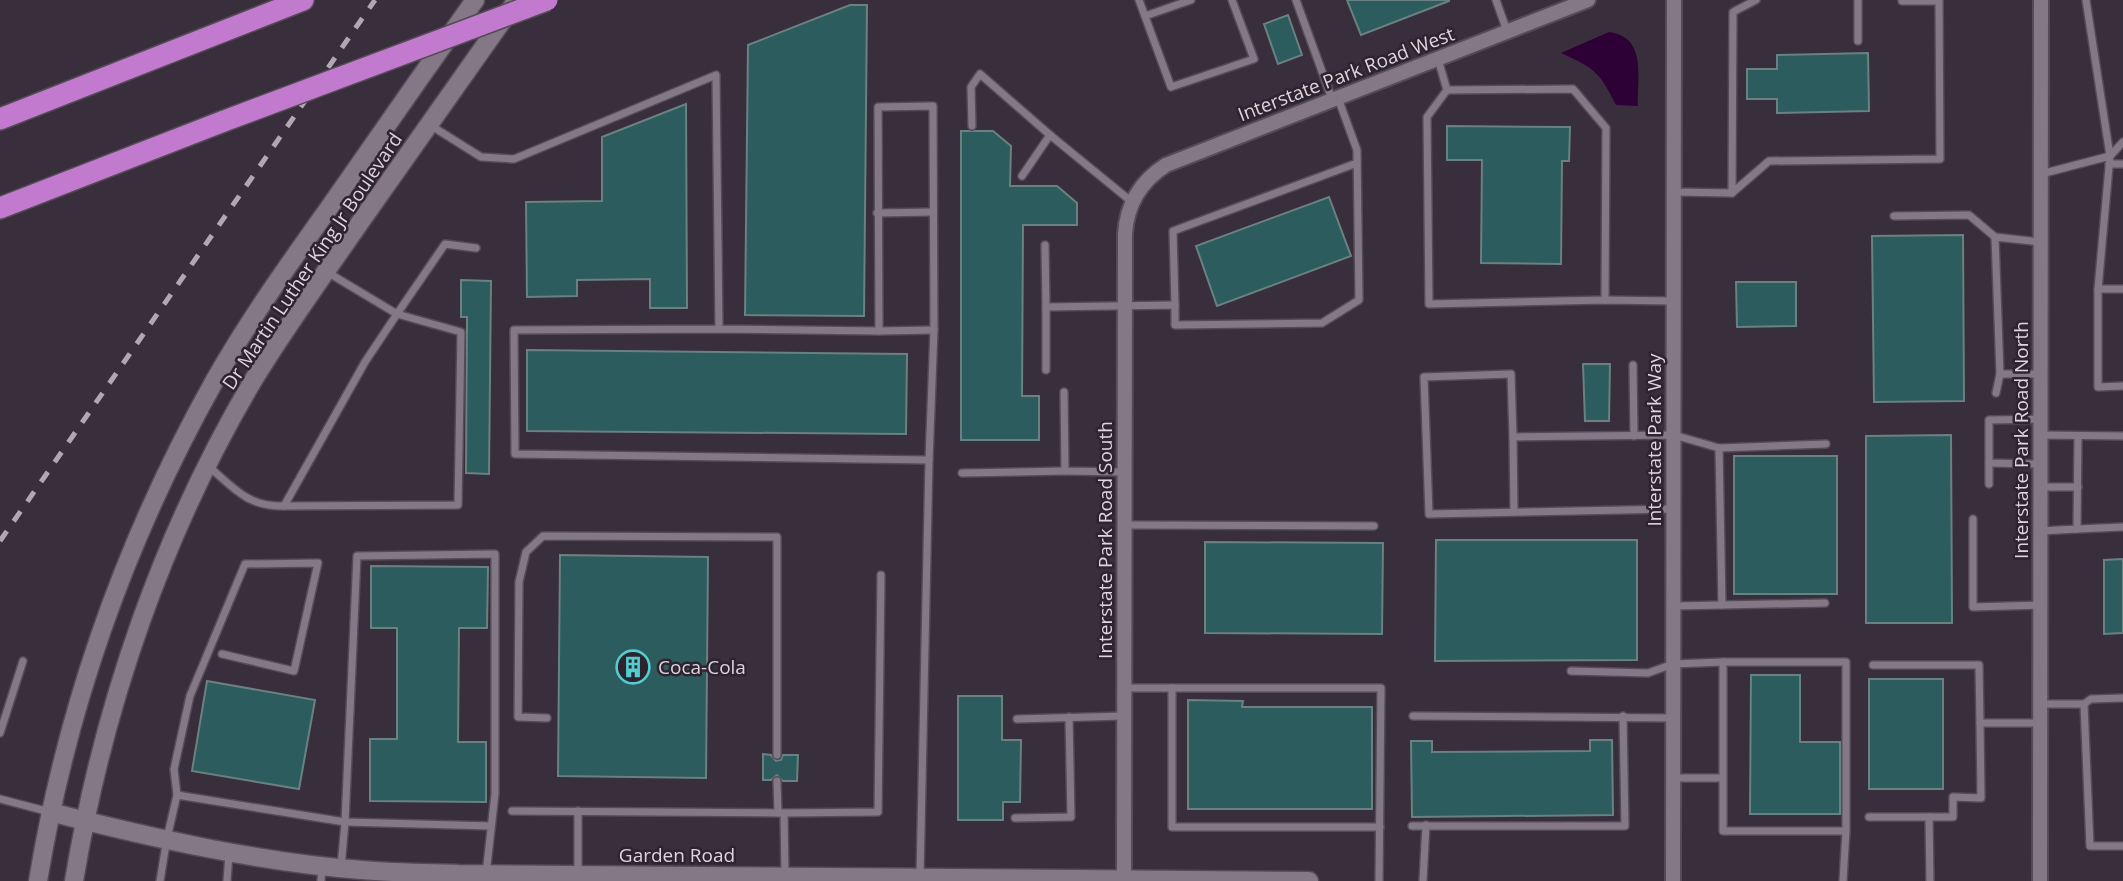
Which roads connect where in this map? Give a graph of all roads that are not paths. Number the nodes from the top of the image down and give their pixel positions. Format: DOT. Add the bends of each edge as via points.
graph roads {
  1 [pos="303,0"];
  2 [pos="475,0"];
  3 [pos="517,0"];
  4 [pos="547,0"];
  5 [pos="1139,0"];
  6 [pos="1191,0"];
  7 [pos="1232,0"];
  8 [pos="1296,0"];
  9 [pos="1496,0"];
  10 [pos="1588,0"];
  11 [pos="1674,0"];
  12 [pos="1756,0"];
  13 [pos="1858,0"];
  14 [pos="2041,0"];
  15 [pos="2086,0"];
  16 [pos="1902,1"];
  17 [pos="1145,16"];
  18 [pos="1507,32"];
  19 [pos="1858,41"];
  20 [pos="1438,59"];
  21 [pos="1447,90"];
  22 [pos="1335,99"];
  23 [pos="0,119"];
  24 [pos="429,124"];
  25 [pos="972,126"];
  26 [pos="1049,135"];
  27 [pos="2123,142"];
  28 [pos="2109,160"];
  29 [pos="1357,163"];
  30 [pos="2123,164"];
  31 [pos="2041,174"];
  32 [pos="1021,176"];
  33 [pos="1674,192"];
  34 [pos="1732,192"];
  35 [pos="1132,202"];
  36 [pos="0,208"];
  37 [pos="933,212"];
  38 [pos="877,213"];
  39 [pos="1894,216"];
  40 [pos="1995,237"];
  41 [pos="2041,242"];
  42 [pos="1045,245"];
  43 [pos="476,248"];
  44 [pos="326,272"];
  45 [pos="2098,289"];
  46 [pos="2123,289"];
  47 [pos="1605,300"];
  48 [pos="1674,301"];
  49 [pos="1174,305"];
  50 [pos="1125,306"];
  51 [pos="1046,307"];
  52 [pos="397,314"];
  53 [pos="719,329"];
  54 [pos="934,330"];
  55 [pos="879,331"];
  56 [pos="1633,365"];
  57 [pos="1046,370"];
  58 [pos="2000,374"];
  59 [pos="2040,374"];
  60 [pos="2123,386"];
  61 [pos="1064,392"];
  62 [pos="1996,393"];
  63 [pos="2040,419"];
  64 [pos="1674,435"];
  65 [pos="2040,435"];
  66 [pos="1634,436"];
  67 [pos="2078,436"];
  68 [pos="2123,436"];
  69 [pos="1513,437"];
  70 [pos="1826,444"];
  71 [pos="1719,448"];
  72 [pos="929,460"];
  73 [pos="1989,463"];
  74 [pos="2040,464"];
  75 [pos="207,465"];
  76 [pos="1065,471"];
  77 [pos="1125,472"];
  78 [pos="962,473"];
  79 [pos="1989,484"];
  80 [pos="2040,487"];
  81 [pos="2078,487"];
  82 [pos="284,506"];
  83 [pos="1674,509"];
  84 [pos="1514,512"];
  85 [pos="1973,519"];
  86 [pos="1125,525"];
  87 [pos="1374,526"];
  88 [pos="2123,527"];
  89 [pos="2077,529"];
  90 [pos="2040,531"];
  91 [pos="881,575"];
  92 [pos="1825,603"];
  93 [pos="2040,605"];
  94 [pos="1673,606"];
  95 [pos="1722,606"];
  96 [pos="222,654"];
  97 [pos="23,660"];
  98 [pos="1723,662"];
  99 [pos="1674,664"];
  100 [pos="1873,665"];
  101 [pos="1571,671"];
  102 [pos="1125,688"];
  103 [pos="1172,688"];
  104 [pos="2123,698"];
  105 [pos="2040,704"];
  106 [pos="2084,704"];
  107 [pos="1125,716"];
  108 [pos="1413,716"];
  109 [pos="1623,716"];
  110 [pos="547,718"];
  111 [pos="1069,718"];
  112 [pos="1672,718"];
  113 [pos="1017,719"];
  114 [pos="1980,723"];
  115 [pos="2040,723"];
  116 [pos="0,733"];
  117 [pos="777,755"];
  118 [pos="1673,778"];
  119 [pos="1722,779"];
  120 [pos="777,781"];
  121 [pos="177,795"];
  122 [pos="0,799"];
  123 [pos="512,811"];
  124 [pos="578,811"];
  125 [pos="50,812"];
  126 [pos="781,813"];
  127 [pos="1869,817"];
  128 [pos="1930,817"];
  129 [pos="1015,818"];
  130 [pos="84,821"];
  131 [pos="345,822"];
  132 [pos="1412,825"];
  133 [pos="1426,825"];
  134 [pos="491,826"];
  135 [pos="1380,827"];
  136 [pos="1846,831"];
  137 [pos="167,838"];
  138 [pos="2123,846"];
  139 [pos="230,851"];
  140 [pos="341,868"];
  141 [pos="322,873"];
  142 [pos="486,875"];
  143 [pos="579,875"];
  144 [pos="378,876"];
  145 [pos="785,877"];
  146 [pos="920,878"];
  147 [pos="1124,880"];
  148 [pos="38,881"];
  149 [pos="74,881"];
  150 [pos="160,881"];
  151 [pos="227,881"];
  152 [pos="1309,881"];
  153 [pos="1379,881"];
  154 [pos="1423,881"];
  155 [pos="1673,881"];
  156 [pos="1843,881"];
  157 [pos="1930,881"];
  158 [pos="2040,881"];
  1 -- 23 [label="highway"];
  2 -- 125 [label="main road, Dr Martin Luther King Jr Boulevard" via="272,289 215,379 146,518 94,648"];
  3 -- 24 [label="main road, Dr Martin Luther King Jr Boulevard"];
  4 -- 36 [label="highway, bridge"];
  5 -- 17 [label="lane"];
  6 -- 17 [label="lane"];
  7 -- 17 [label="lane" via="1254,59 1171,88"];
  8 -- 22 [label="lane"];
  9 -- 18 [label="lane"];
  10 -- 18 [label="street, Interstate Park Road West"];
  11 -- 33 [label="street, Interstate Park Way"];
  12 -- 34 [label="lane" via="1733,12"];
  13 -- 19 [label="lane"];
  14 -- 31 [label="street, Interstate Park Road North"];
  15 -- 28 [label="lane"];
  16 -- 34 [label="lane" via="1939,1 1940,159 1769,161"];
  18 -- 20 [label="street, Interstate Park Road West"];
  20 -- 21 [label="lane"];
  20 -- 22 [label="street, Interstate Park Road West"];
  21 -- 47 [label="lane" via="1573,89 1606,128"];
  21 -- 47 [label="lane" via="1427,117 1429,304"];
  22 -- 29 [label="lane" via="1357,149"];
  22 -- 35 [label="street, Interstate Park Road West" via="1166,165 1146,181"];
  24 -- 44 [label="main road, Dr Martin Luther King Jr Boulevard"];
  24 -- 53 [label="lane" via="481,157 514,159 716,75"];
  25 -- 26 [label="lane" via="971,87 979,74"];
  26 -- 32 [label="lane"];
  26 -- 35 [label="lane"];
  27 -- 28 [label="lane"];
  28 -- 30 [label="lane"];
  28 -- 31 [label="lane"];
  28 -- 45 [label="lane"];
  29 -- 49 [label="lane" via="1173,231"];
  29 -- 49 [label="lane" via="1359,300 1322,323 1175,325"];
  31 -- 41 [label="street, Interstate Park Road North"];
  33 -- 34 [label="lane"];
  33 -- 48 [label="street, Interstate Park Way"];
  35 -- 50 [label="street, Interstate Park Road South" via="1126,222"];
  37 -- 38 [label="lane"];
  37 -- 38 [label="lane" via="933,106 919,106 878,107"];
  37 -- 54 [label="lane"];
  38 -- 55 [label="lane"];
  39 -- 40 [label="lane" via="1969,215"];
  40 -- 41 [label="lane"];
  40 -- 58 [label="lane"];
  41 -- 59 [label="street, Interstate Park Road North"];
  42 -- 51 [label="lane"];
  43 -- 52 [label="lane" via="445,244"];
  44 -- 52 [label="lane"];
  44 -- 75 [label="main road, Dr Martin Luther King Jr Boulevard" via="254,379"];
  45 -- 46 [label="lane"];
  45 -- 60 [label="lane" via="2098,387"];
  47 -- 48 [label="lane"];
  48 -- 64 [label="street, Interstate Park Way"];
  49 -- 50 [label="lane"];
  50 -- 51 [label="lane"];
  50 -- 77 [label="street, Interstate Park Road South"];
  51 -- 57 [label="lane"];
  52 -- 82 [label="lane"];
  52 -- 82 [label="lane" via="461,332 458,505"];
  53 -- 55 [label="lane"];
  53 -- 72 [label="lane" via="514,330 515,454"];
  54 -- 55 [label="lane"];
  54 -- 72 [label="lane"];
  56 -- 66 [label="lane"];
  58 -- 59 [label="lane"];
  58 -- 62 [label="lane"];
  59 -- 63 [label="street, Interstate Park Road North"];
  61 -- 76 [label="lane"];
  63 -- 65 [label="street, Interstate Park Road North"];
  63 -- 73 [label="lane" via="1989,420"];
  64 -- 66 [label="lane"];
  64 -- 71 [label="lane"];
  64 -- 83 [label="street, Interstate Park Way"];
  65 -- 67 [label="lane"];
  65 -- 74 [label="street, Interstate Park Road North"];
  66 -- 69 [label="lane"];
  67 -- 68 [label="lane"];
  67 -- 81 [label="lane"];
  69 -- 84 [label="lane"];
  69 -- 84 [label="lane" via="1511,374 1424,377 1429,514"];
  70 -- 71 [label="lane"];
  71 -- 95 [label="lane"];
  72 -- 146 [label="lane"];
  73 -- 74 [label="lane"];
  73 -- 79 [label="lane"];
  74 -- 80 [label="street, Interstate Park Road North"];
  75 -- 82 [label="lane" via="246,498 266,506"];
  75 -- 130 [label="main road, Dr Martin Luther King Jr Boulevard" via="178,528 121,682"];
  76 -- 77 [label="lane"];
  76 -- 78 [label="lane"];
  77 -- 86 [label="street, Interstate Park Road South"];
  80 -- 81 [label="lane"];
  80 -- 90 [label="street, Interstate Park Road North"];
  81 -- 89 [label="lane"];
  83 -- 84 [label="lane"];
  83 -- 94 [label="street, Interstate Park Way"];
  85 -- 93 [label="lane" via="1973,607"];
  86 -- 87 [label="lane"];
  86 -- 102 [label="street, Interstate Park Road South"];
  88 -- 89 [label="lane"];
  89 -- 90 [label="lane"];
  90 -- 93 [label="street, Interstate Park Road North"];
  91 -- 126 [label="lane" via="878,812"];
  92 -- 95 [label="lane"];
  93 -- 105 [label="street, Interstate Park Road North"];
  94 -- 95 [label="lane"];
  94 -- 99 [label="street, Interstate Park Way"];
  96 -- 121 [label="lane" via="294,671 318,564 245,564 190,696 174,769"];
  97 -- 116 [label="lane"];
  98 -- 99 [label="lane"];
  98 -- 119 [label="lane"];
  98 -- 136 [label="lane" via="1846,662"];
  99 -- 101 [label="lane" via="1648,673"];
  99 -- 112 [label="street, Interstate Park Way"];
  100 -- 114 [label="lane" via="1979,665"];
  102 -- 103 [label="lane"];
  102 -- 107 [label="street, Interstate Park Road South"];
  103 -- 135 [label="lane" via="1172,827"];
  103 -- 135 [label="lane" via="1381,688"];
  104 -- 106 [label="lane" via="2091,699"];
  105 -- 106 [label="lane"];
  105 -- 115 [label="street, Interstate Park Road North"];
  106 -- 138 [label="lane" via="2090,846"];
  107 -- 111 [label="lane"];
  107 -- 147 [label="street, Interstate Park Road South"];
  108 -- 109 [label="lane"];
  109 -- 112 [label="lane"];
  109 -- 133 [label="lane" via="1625,826"];
  110 -- 117 [label="lane" via="518,717 519,582 526,552 543,536 777,537"];
  111 -- 113 [label="lane"];
  111 -- 129 [label="lane" via="1071,817"];
  112 -- 118 [label="street, Interstate Park Way"];
  114 -- 115 [label="lane"];
  114 -- 128 [label="lane" via="1981,798 1953,797 1954,817"];
  115 -- 158 [label="street, Interstate Park Road North"];
  118 -- 119 [label="lane"];
  118 -- 155 [label="street, Interstate Park Way"];
  119 -- 136 [label="lane" via="1723,831"];
  120 -- 126 [label="lane"];
  121 -- 131 [label="lane"];
  121 -- 137 [label="lane"];
  122 -- 125 [label="lane"];
  123 -- 124 [label="lane"];
  124 -- 126 [label="lane"];
  124 -- 143 [label="lane"];
  125 -- 130 [label="main road, Garden Road"];
  125 -- 148 [label="main road, Dr Martin Luther King Jr Boulevard"];
  126 -- 145 [label="lane"];
  127 -- 128 [label="lane"];
  128 -- 157 [label="lane"];
  130 -- 137 [label="main road, Garden Road"];
  130 -- 149 [label="main road, Dr Martin Luther King Jr Boulevard"];
  131 -- 134 [label="lane"];
  131 -- 134 [label="lane" via="357,556 495,554 495,794"];
  131 -- 140 [label="lane"];
  132 -- 133 [label="lane"];
  133 -- 154 [label="lane"];
  134 -- 142 [label="lane"];
  135 -- 153 [label="lane"];
  136 -- 156 [label="lane"];
  137 -- 139 [label="main road, Garden Road"];
  137 -- 150 [label="lane"];
  139 -- 141 [label="main road, Garden Road"];
  139 -- 151 [label="lane"];
  140 -- 141 [label="main road, Garden Road"];
  140 -- 144 [label="main road, Garden Road"];
  142 -- 143 [label="main road, Garden Road"];
  142 -- 144 [label="main road, Garden Road"];
  143 -- 145 [label="main road, Garden Road"];
  145 -- 146 [label="main road, Garden Road"];
  146 -- 147 [label="main road, Garden Road"];
  147 -- 152 [label="main road, Garden Road"];
}
